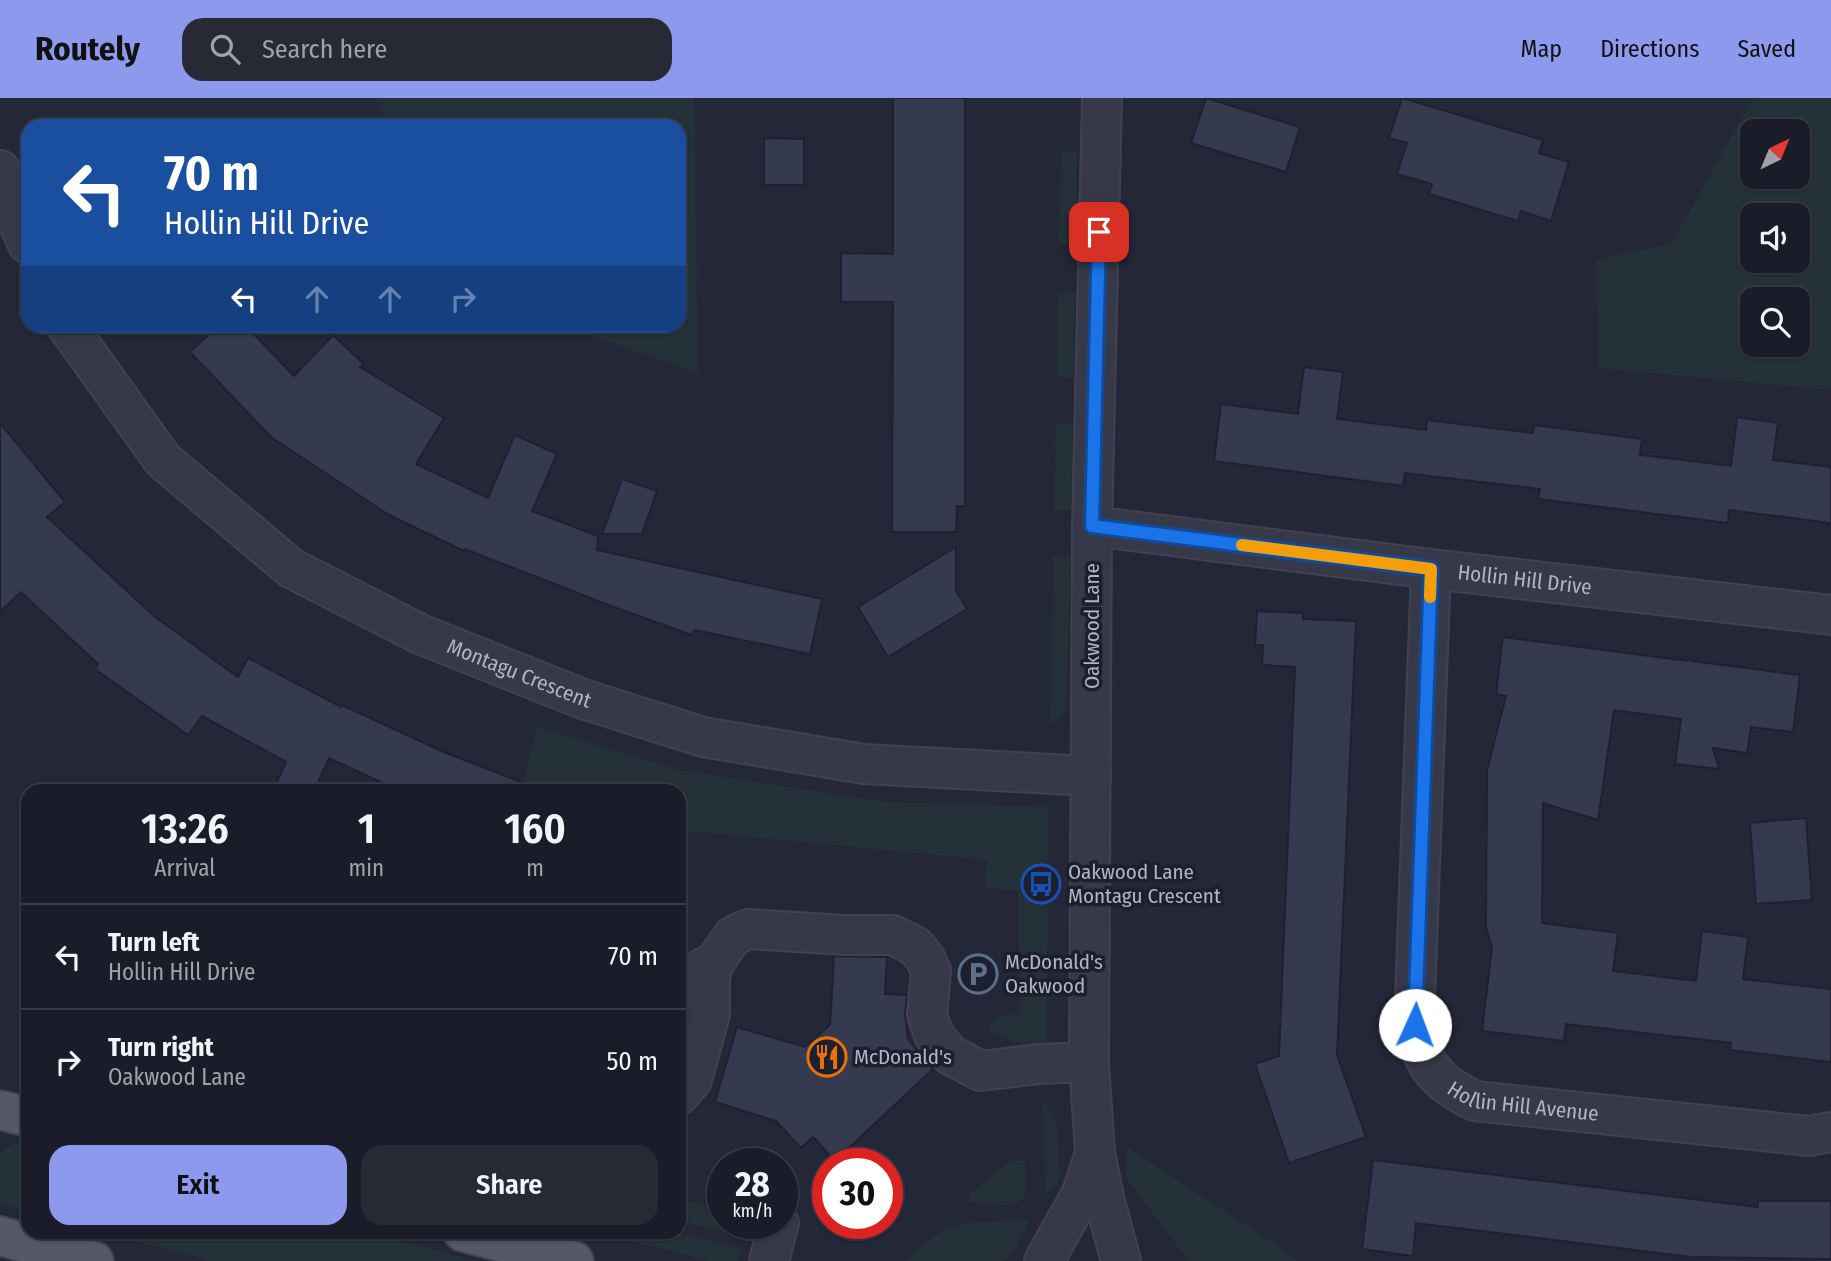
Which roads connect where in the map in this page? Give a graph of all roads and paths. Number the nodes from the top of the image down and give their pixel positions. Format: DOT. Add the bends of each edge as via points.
graph roads {
  1 [pos="1102,98"];
  2 [pos="0,170"];
  3 [pos="21,229"];
  4 [pos="71,333"];
  5 [pos="1092,526"];
  6 [pos="1431,569"];
  7 [pos="1831,615"];
  8 [pos="1091,776"];
  9 [pos="714,963"];
  10 [pos="686,993"];
  11 [pos="1089,1062"];
  12 [pos="686,1087"];
  13 [pos="0,1110"];
  14 [pos="21,1115"];
  15 [pos="1831,1132"];
  16 [pos="1095,1153"];
  17 [pos="0,1236"];
  18 [pos="490,1239"];
  19 [pos="775,1239"];
  20 [pos="94,1261"];
  21 [pos="574,1261"];
  22 [pos="769,1261"];
  23 [pos="1044,1261"];
  24 [pos="1121,1261"];
  1 -- 5 [label="street, Oakwood Lane"];
  2 -- 3 [label="street" via="4,193"];
  4 -- 8 [label="street, Montagu Crescent" via="163,460 291,568 420,634 583,699 703,737 863,764"];
  5 -- 6 [label="street, Hollin Hill Drive"];
  5 -- 8 [label="street, Oakwood Lane"];
  6 -- 7 [label="street, Hollin Hill Drive"];
  6 -- 15 [label="street, Hollin Hill Avenue" via="1415,1025 1420,1051 1433,1073 1451,1090 1475,1101 1809,1136"];
  8 -- 11 [label="street, Oakwood Lane"];
  9 -- 10 [label="street" via="699,970"];
  9 -- 11 [label="street" via="733,936 748,929 893,935 915,946 925,958 931,971 927,1015 933,1035 950,1055 981,1071"];
  9 -- 12 [label="street" via="710,1013 692,1080"];
  11 -- 16 [label="street, Oakwood Lane"];
  13 -- 14 [label="main road"];
  16 -- 23 [label="street, Oakwood Lane" via="1082,1193"];
  16 -- 24 [label="street, Oakwood Lane"];
  17 -- 20 [label="main road"];
  18 -- 21 [label="main road"];
  19 -- 22 [label="street"];
}
